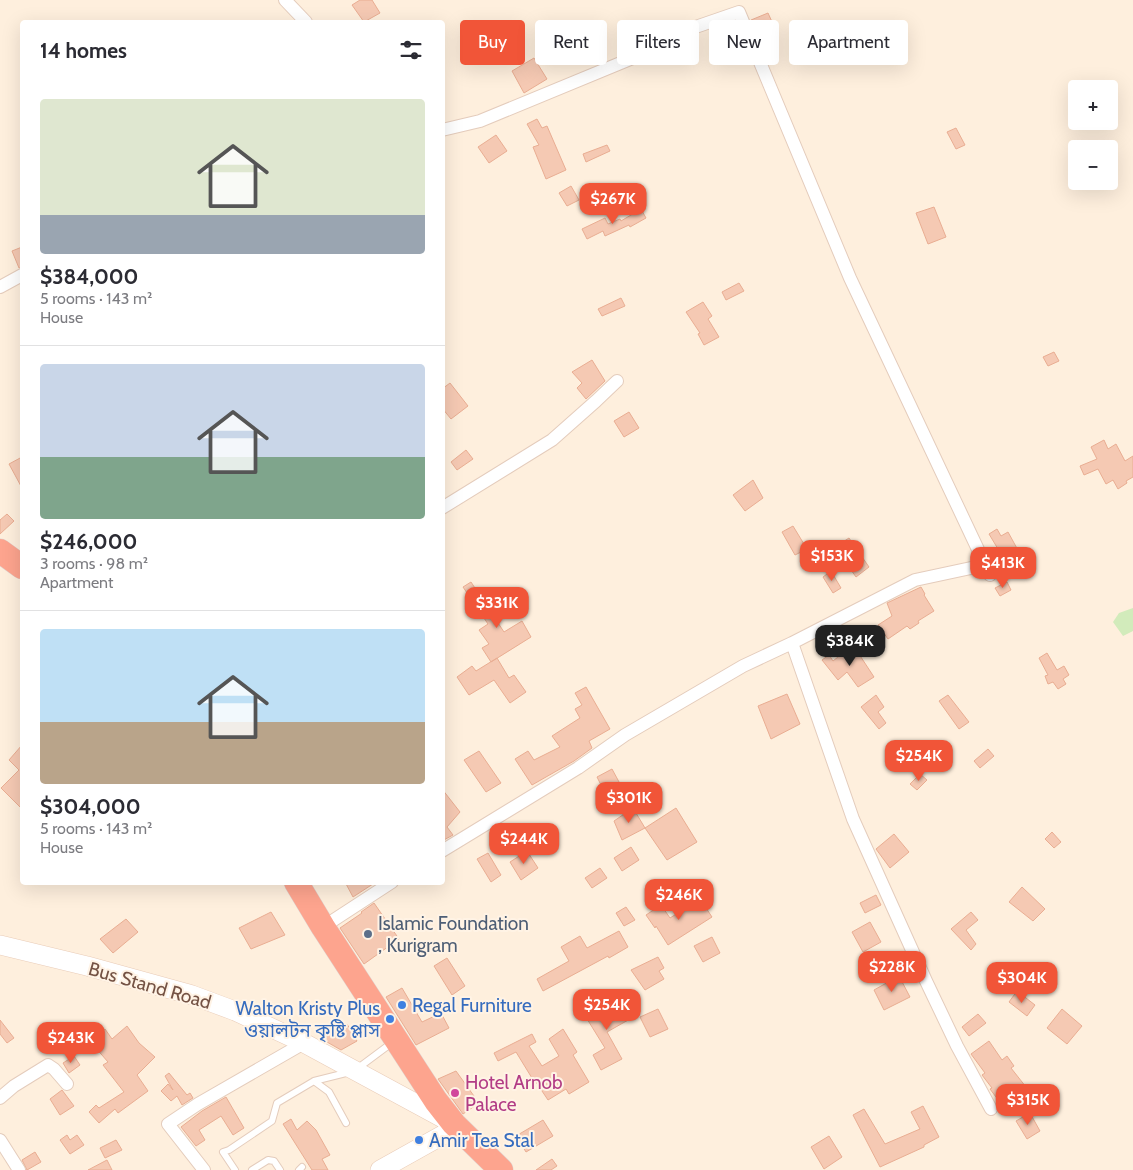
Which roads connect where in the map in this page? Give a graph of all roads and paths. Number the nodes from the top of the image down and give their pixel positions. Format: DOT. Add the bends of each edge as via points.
graph roads {
  1 [pos="285,0"];
  2 [pos="304,20"];
  3 [pos="445,129"];
  4 [pos="20,276"];
  5 [pos="0,287"];
  6 [pos="617,381"];
  7 [pos="445,506"];
  8 [pos="0,551"];
  9 [pos="20,566"];
  10 [pos="792,642"];
  11 [pos="445,849"];
  12 [pos="298,885"];
  13 [pos="387,885"];
  14 [pos="323,927"];
  15 [pos="0,945"];
  16 [pos="396,1040"];
  17 [pos="304,1043"];
  18 [pos="354,1071"];
  19 [pos="314,1081"];
  20 [pos="67,1084"];
  21 [pos="0,1098"];
  22 [pos="991,1109"];
  23 [pos="346,1123"];
  24 [pos="456,1125"];
  25 [pos="0,1140"];
  26 [pos="19,1170"];
  27 [pos="204,1170"];
  28 [pos="234,1170"];
  29 [pos="252,1170"];
  30 [pos="280,1170"];
  31 [pos="380,1170"];
  32 [pos="501,1170"];
  1 -- 2 [label="street"];
  3 -- 10 [label="street" via="480,121 640,55 681,32 739,12 850,278 987,570 915,580"];
  4 -- 5 [label="street"];
  6 -- 7 [label="street" via="552,440"];
  8 -- 9 [label="highway"];
  10 -- 11 [label="street" via="743,666 624,736"];
  10 -- 22 [label="street" via="853,820 942,1013"];
  12 -- 14 [label="highway"];
  13 -- 14 [label="street"];
  14 -- 16 [label="highway"];
  15 -- 17 [label="street, Bus Stand Road" via="192,995"];
  16 -- 18 [label="lane"];
  16 -- 24 [label="highway"];
  17 -- 18 [label="street, Bus Stand Road"];
  17 -- 27 [label="street" via="168,1124"];
  18 -- 19 [label="lane"];
  18 -- 24 [label="street, Bus Stand Road"];
  19 -- 23 [label="lane" via="329,1092"];
  19 -- 28 [label="lane" via="277,1103 272,1121 223,1152"];
  20 -- 21 [label="street" via="48,1065"];
  24 -- 31 [label="street"];
  24 -- 32 [label="highway"];
  25 -- 26 [label="street"];
  29 -- 30 [label="lane" via="268,1160 274,1161"];
}
